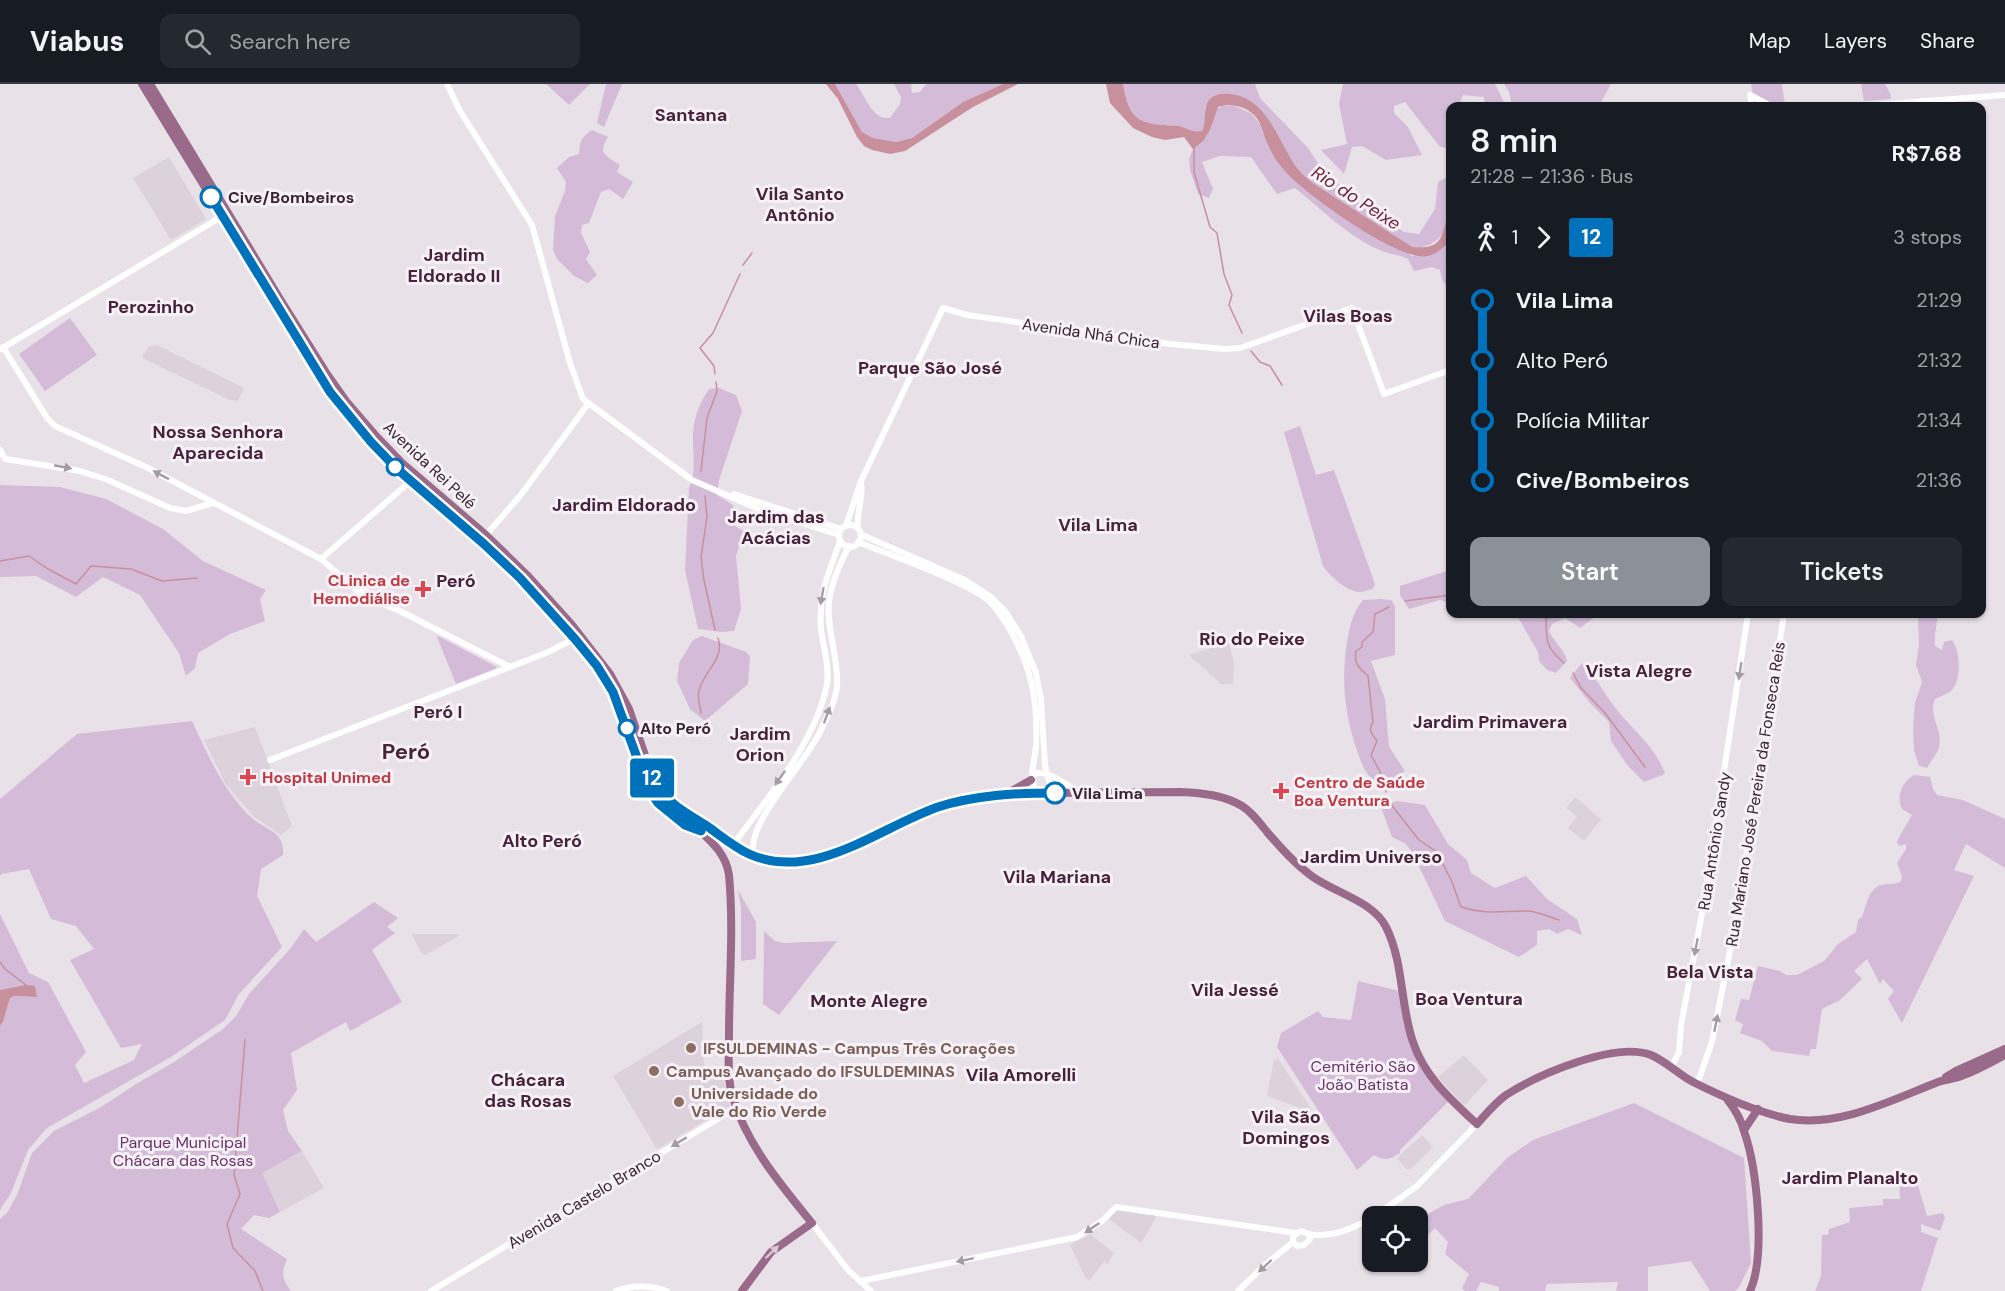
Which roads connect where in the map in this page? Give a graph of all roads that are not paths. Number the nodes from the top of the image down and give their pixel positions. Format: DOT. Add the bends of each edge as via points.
graph roads {
  1 [pos="142,84"];
  2 [pos="150,84"];
  3 [pos="442,84"];
  4 [pos="448,86"];
  5 [pos="2005,95"];
  6 [pos="1751,102"];
  7 [pos="1763,102"];
  8 [pos="1913,102"];
  9 [pos="225,215"];
  10 [pos="2,348"];
  11 [pos="1446,371"];
  12 [pos="588,404"];
  13 [pos="0,450"];
  14 [pos="414,479"];
  15 [pos="861,481"];
  16 [pos="213,502"];
  17 [pos="859,531"];
  18 [pos="842,533"];
  19 [pos="486,535"];
  20 [pos="858,542"];
  21 [pos="849,546"];
  22 [pos="321,559"];
  23 [pos="1747,618"];
  24 [pos="1783,618"];
  25 [pos="577,637"];
  26 [pos="510,667"];
  27 [pos="270,760"];
  28 [pos="647,761"];
  29 [pos="1048,774"];
  30 [pos="1032,777"];
  31 [pos="1080,792"];
  32 [pos="1043,793"];
  33 [pos="1005,795"];
  34 [pos="660,806"];
  35 [pos="672,810"];
  36 [pos="697,819"];
  37 [pos="743,830"];
  38 [pos="701,831"];
  39 [pos="754,837"];
  40 [pos="733,845"];
  41 [pos="753,855"];
  42 [pos="2005,1049"];
  43 [pos="2005,1055"];
  44 [pos="1674,1067"];
  45 [pos="1942,1080"];
  46 [pos="1698,1082"];
  47 [pos="1721,1093"];
  48 [pos="736,1108"];
  49 [pos="1758,1109"];
  50 [pos="1477,1124"];
  51 [pos="1742,1126"];
  52 [pos="1392,1206"];
  53 [pos="812,1223"];
  54 [pos="1362,1223"];
  55 [pos="1309,1234"];
  56 [pos="1324,1236"];
  57 [pos="1293,1238"];
  58 [pos="1308,1242"];
  59 [pos="861,1281"];
  60 [pos="431,1291"];
  61 [pos="616,1291"];
  62 [pos="667,1291"];
  63 [pos="742,1291"];
  64 [pos="871,1291"];
  65 [pos="1238,1291"];
  66 [pos="1749,1291"];
  1 -- 9 [label="main road, Avenida Rei Pelé"];
  2 -- 9 [label="main road, Avenida Rei Pelé"];
  3 -- 4 [label="street"];
  4 -- 12 [label="street" via="532,225 570,363"];
  5 -- 8 [label="street"];
  6 -- 7 [label="street" via="1750,95"];
  9 -- 10 [label="street"];
  9 -- 14 [label="main road, Avenida Rei Pelé" via="346,401 374,440"];
  16 -- 10 [label="street, one-way" via="55,426"];
  11 -- 15 [label="street, Avenida Nhá Chica" via="1384,394 1352,308 1240,348 1225,349 967,315 943,308"];
  12 -- 18 [label="street" via="692,480 756,508"];
  12 -- 19 [label="street" via="525,490"];
  13 -- 16 [label="street, one-way" via="5,459 80,471 170,508 186,511"];
  14 -- 19 [label="main road, Avenida Rei Pelé"];
  14 -- 22 [label="street"];
  14 -- 25 [label="main road, Avenida Rei Pelé"];
  15 -- 17 [label="street" via="863,491 856,517"];
  15 -- 18 [label="street"];
  16 -- 22 [label="street"];
  17 -- 18 [label="street" via="852,525"];
  17 -- 20 [label="street"];
  17 -- 29 [label="street" via="965,580 1005,611 1021,636 1036,673"];
  18 -- 21 [label="street"];
  18 -- 37 [label="street, one-way" via="820,598 827,681 822,703 804,743"];
  19 -- 25 [label="main road, Avenida Rei Pelé" via="528,575"];
  20 -- 21 [label="street"];
  20 -- 30 [label="street" via="963,585 988,601 1004,620 1031,675 1036,702"];
  39 -- 21 [label="street, one-way" via="822,730 838,686 829,603"];
  22 -- 26 [label="street" via="371,600"];
  23 -- 44 [label="street, Rua Antônio Sandy, one-way"];
  46 -- 24 [label="street, Rua Mariano José Pereira da Fonseca Reis, one-way" via="1712,1042 1737,915"];
  25 -- 26 [label="street"];
  25 -- 28 [label="main road, Avenida Rei Pelé" via="610,674 629,709"];
  25 -- 34 [label="main road, Avenida Rei Pelé" via="613,692 648,788"];
  26 -- 27 [label="street"];
  28 -- 35 [label="main road" via="656,790"];
  28 -- 36 [label="main road" via="662,791"];
  29 -- 30 [label="street" via="1041,772"];
  29 -- 31 [label="street"];
  29 -- 32 [label="street" via="1050,784"];
  30 -- 32 [label="street" via="1032,787"];
  30 -- 33 [label="main road"];
  31 -- 32 [label="main road"];
  31 -- 50 [label="main road" via="1181,792 1225,798 1248,810 1306,872 1374,910 1392,942 1410,1032 1422,1064"];
  32 -- 33 [label="main road"];
  33 -- 41 [label="main road" via="940,807 824,857 797,862"];
  34 -- 35 [label="main road"];
  34 -- 38 [label="main road" via="685,825"];
  35 -- 36 [label="main road"];
  35 -- 38 [label="main road"];
  36 -- 40 [label="main road"];
  37 -- 39 [label="street" via="747,837"];
  37 -- 40 [label="street"];
  38 -- 48 [label="main road" via="728,864 733,949 730,1081"];
  39 -- 41 [label="street"];
  40 -- 41 [label="main road"];
  42 -- 45 [label="main road"];
  43 -- 45 [label="main road" via="1964,1076"];
  44 -- 46 [label="main road"];
  44 -- 50 [label="main road" via="1649,1054 1630,1051 1566,1066 1499,1100"];
  45 -- 49 [label="main road" via="1846,1117 1792,1119"];
  46 -- 47 [label="main road"];
  46 -- 51 [label="main road" via="1718,1095"];
  47 -- 49 [label="main road"];
  47 -- 51 [label="main road"];
  48 -- 53 [label="main road" via="760,1156"];
  48 -- 60 [label="street, Avenida Castelo Branco, one-way"];
  49 -- 51 [label="main road"];
  50 -- 52 [label="street"];
  51 -- 66 [label="main road" via="1756,1203 1757,1268"];
  53 -- 59 [label="street"];
  63 -- 53 [label="main road, one-way" via="771,1251"];
  54 -- 56 [label="street"];
  55 -- 56 [label="street"];
  55 -- 57 [label="street"];
  55 -- 58 [label="street"];
  56 -- 58 [label="street"];
  57 -- 58 [label="street" via="1300,1246"];
  57 -- 59 [label="street, one-way" via="1284,1231 1116,1207 1077,1237"];
  57 -- 65 [label="street, one-way"];
  59 -- 64 [label="street"];
  61 -- 62 [label="street" via="644,1287"];
}
